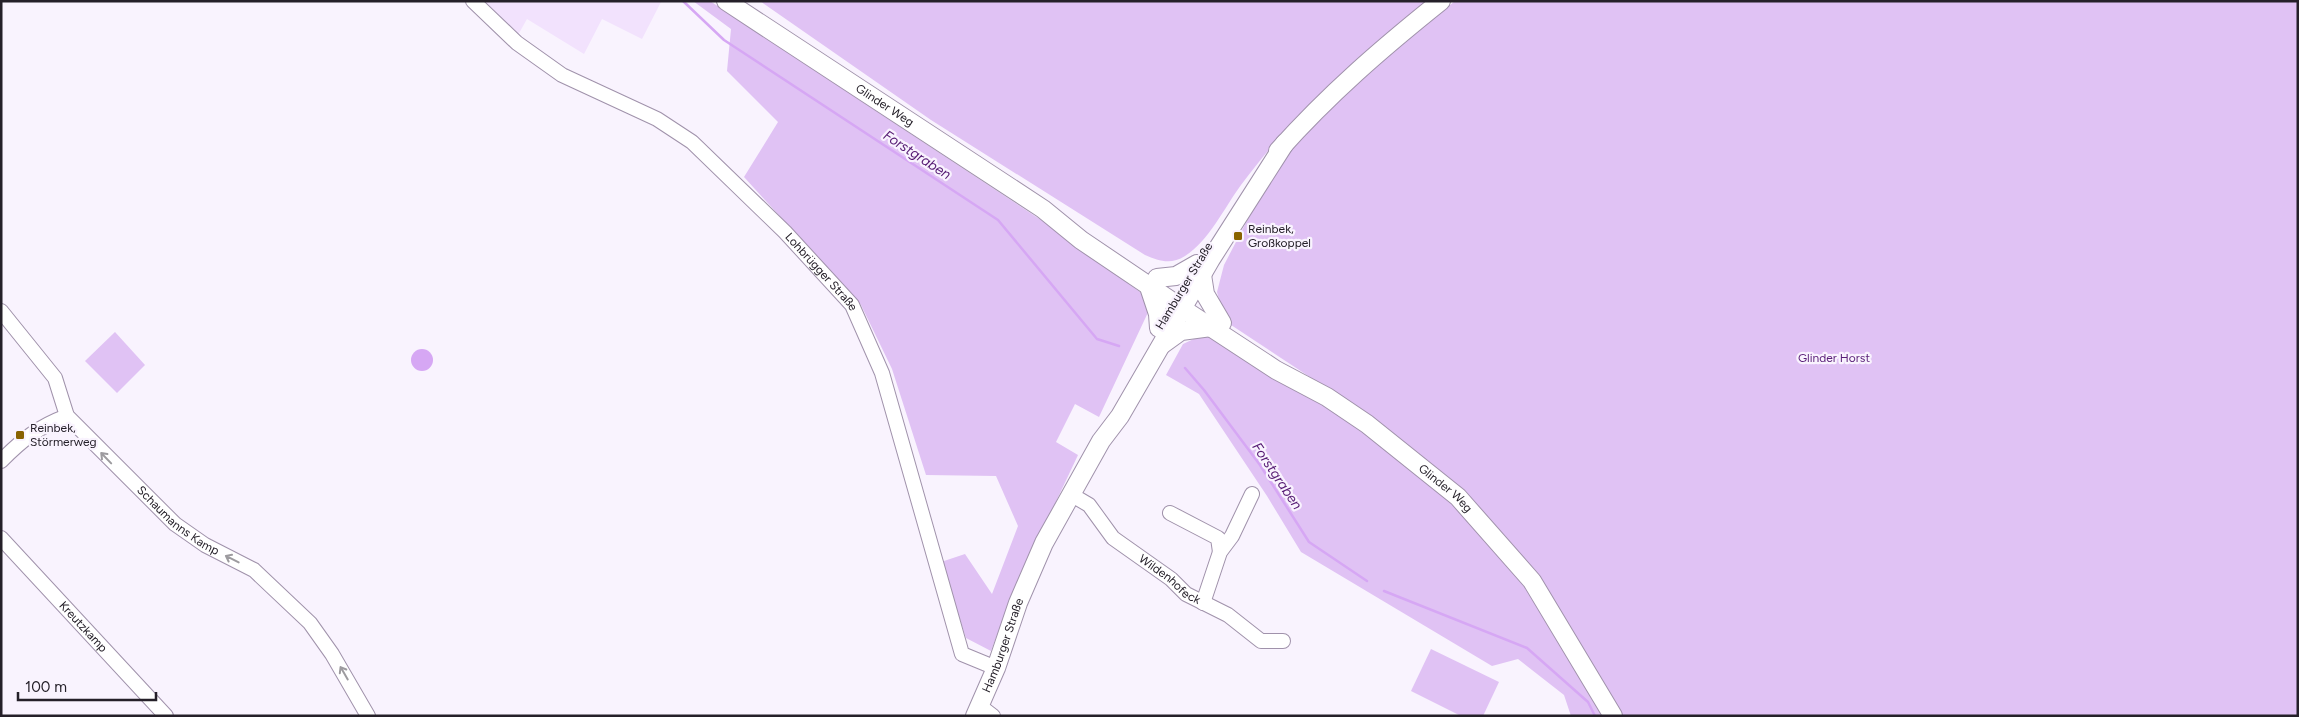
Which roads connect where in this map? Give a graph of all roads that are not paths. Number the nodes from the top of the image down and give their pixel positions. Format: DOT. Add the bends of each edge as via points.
graph roads {
  1 [pos="473,1"];
  2 [pos="726,1"];
  3 [pos="1441,1"];
  4 [pos="1199,269"];
  5 [pos="1152,281"];
  6 [pos="1181,301"];
  7 [pos="1,311"];
  8 [pos="1216,325"];
  9 [pos="1158,328"];
  10 [pos="1158,349"];
  11 [pos="66,416"];
  12 [pos="1101,441"];
  13 [pos="1,461"];
  14 [pos="1252,494"];
  15 [pos="1072,495"];
  16 [pos="1170,513"];
  17 [pos="1,538"];
  18 [pos="1220,552"];
  19 [pos="1203,603"];
  20 [pos="1283,641"];
  21 [pos="996,668"];
  22 [pos="982,713"];
  23 [pos="166,716"];
  24 [pos="368,716"];
  25 [pos="1614,716"];
  1 -- 21 [label="street, Lohbrügger Straße" via="517,43 562,75 657,119 692,142 786,232 852,305 882,372 962,654"];
  2 -- 5 [label="main road, Glinder Weg" via="1043,209 1086,231"];
  3 -- 4 [label="main road, Hamburger Straße" via="1356,71 1285,142 1243,191"];
  4 -- 5 [label="main road"];
  4 -- 6 [label="main road, Hamburger Straße"];
  4 -- 8 [label="main road"];
  5 -- 6 [label="main road, Glinder Weg"];
  5 -- 9 [label="main road"];
  6 -- 8 [label="main road, Glinder Weg"];
  6 -- 9 [label="main road, Hamburger Straße"];
  6 -- 10 [label="main road, Hamburger Straße"];
  7 -- 11 [label="street, Schaumanns Kamp" via="55,378"];
  8 -- 10 [label="main road" via="1181,331"];
  8 -- 25 [label="main road, Glinder Weg" via="1280,362 1326,398 1367,424 1458,497 1532,581"];
  9 -- 12 [label="main road, Hamburger Straße" via="1111,412"];
  10 -- 12 [label="main road, Hamburger Straße" via="1120,416"];
  11 -- 13 [label="street" via="42,426"];
  24 -- 11 [label="street, Schaumanns Kamp, one-way" via="310,623 254,570 175,524"];
  12 -- 15 [label="main road, Hamburger Straße"];
  14 -- 18 [label="street" via="1232,536"];
  15 -- 19 [label="street, Wildenhofeck" via="1089,505 1113,538 1172,579 1186,594"];
  15 -- 21 [label="main road, Hamburger Straße" via="1032,570"];
  16 -- 18 [label="street" via="1218,538"];
  17 -- 23 [label="street, Kreutzkamp"];
  18 -- 19 [label="street"];
  19 -- 20 [label="street, Wildenhofeck" via="1228,615 1261,641"];
  21 -- 22 [label="main road, Hamburger Straße"];
}
